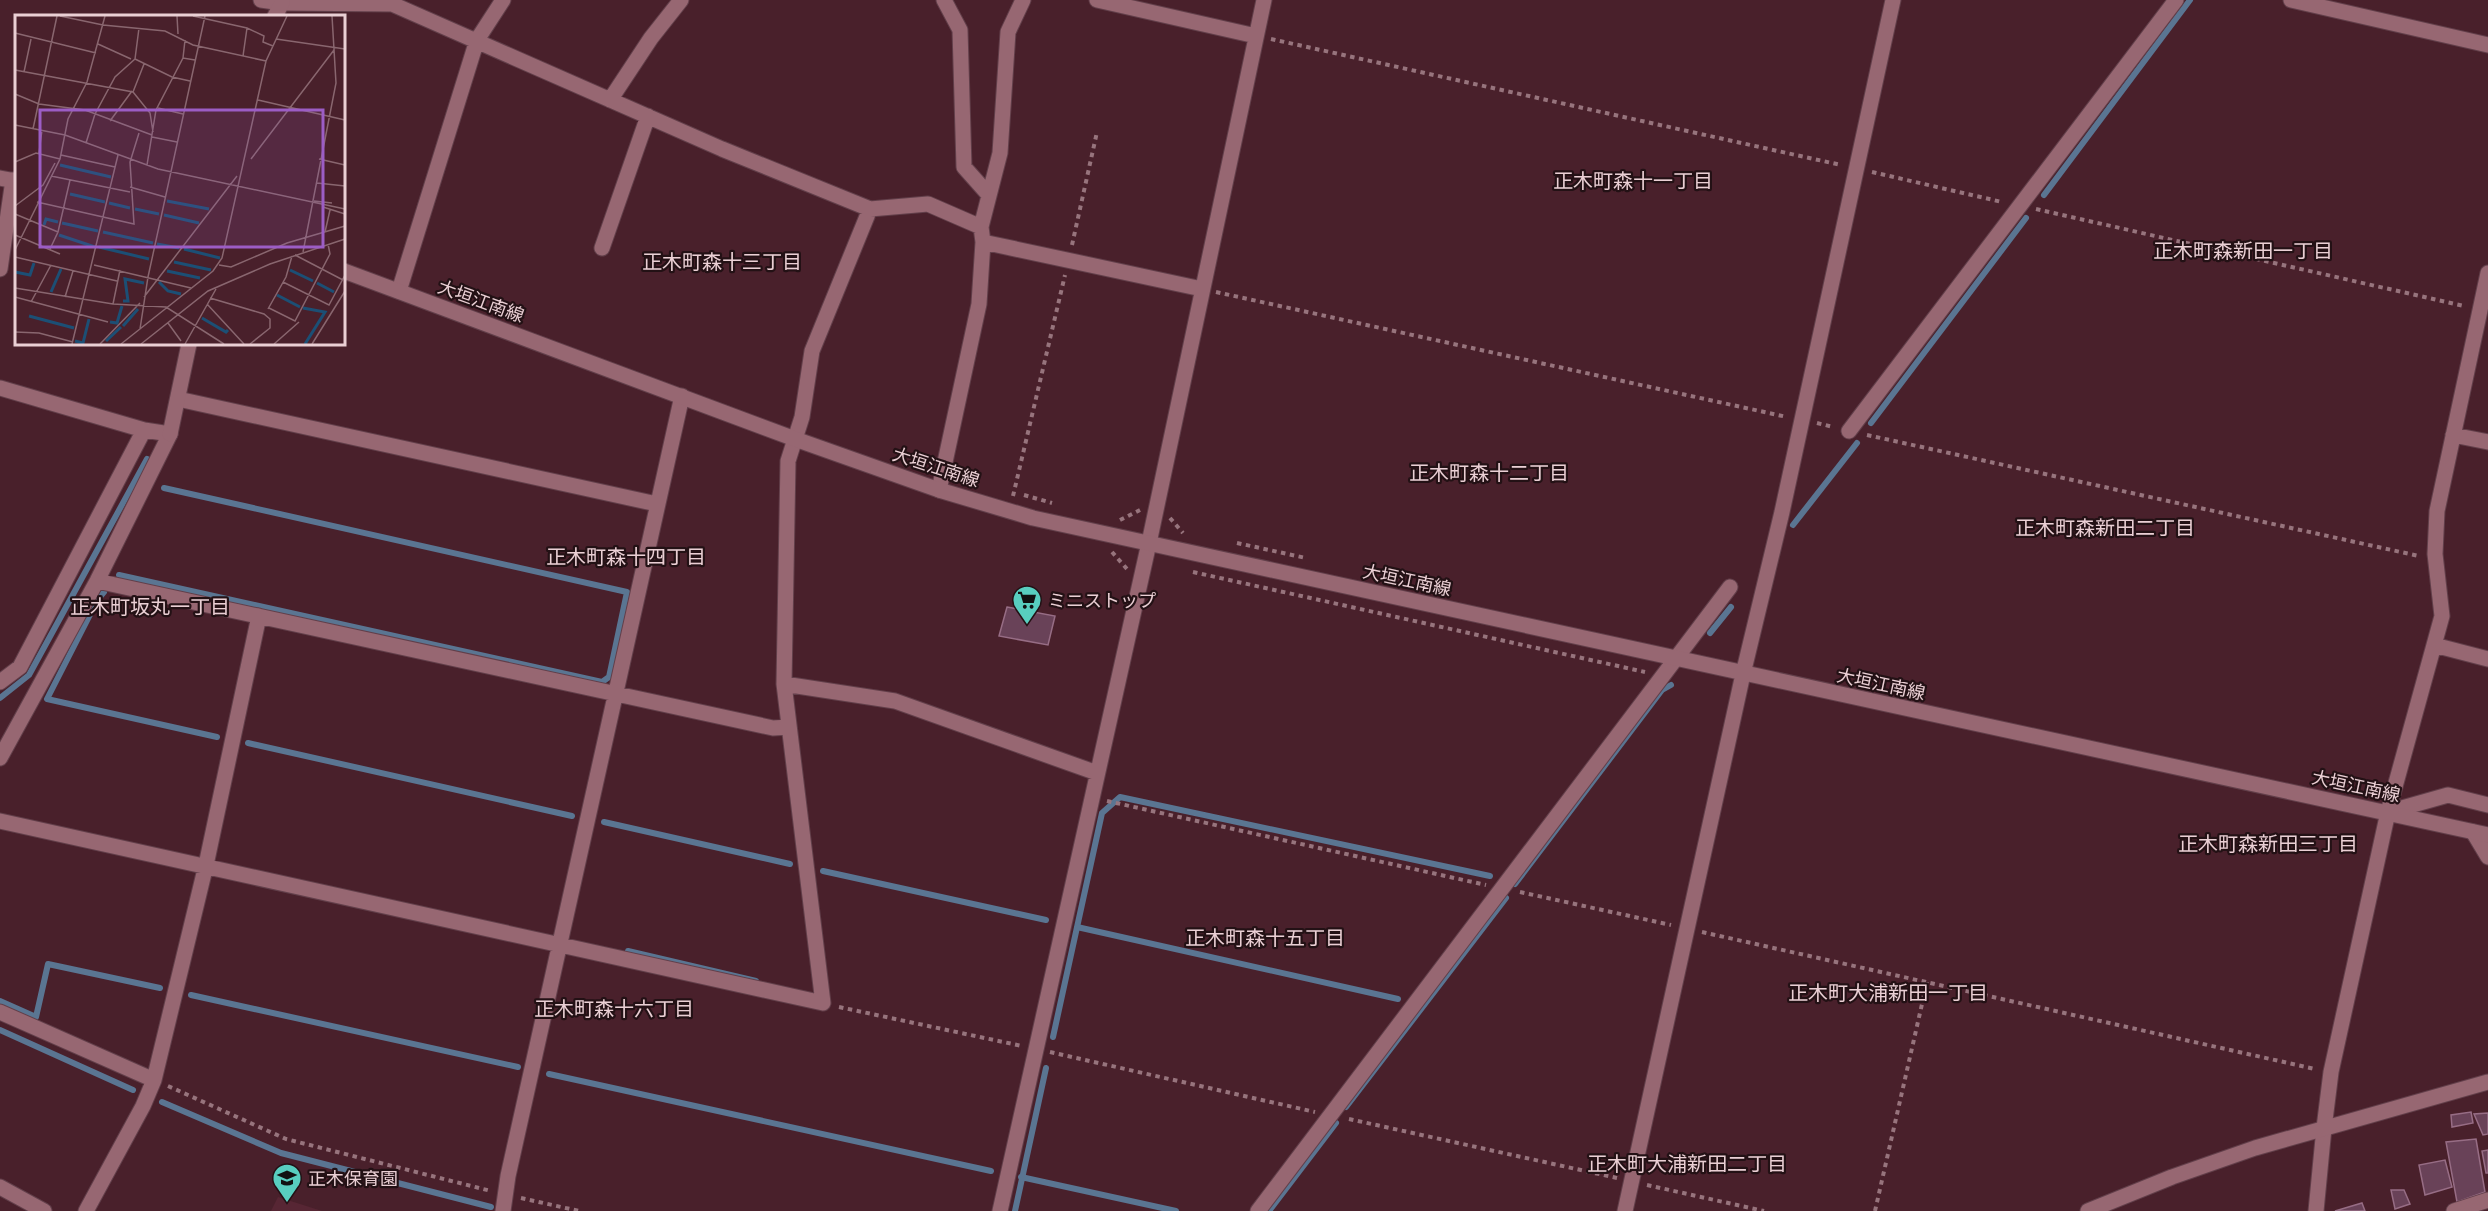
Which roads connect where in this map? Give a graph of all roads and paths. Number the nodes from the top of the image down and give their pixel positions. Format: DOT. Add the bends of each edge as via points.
graph roads {
  1 [pos="261,0"];
  2 [pos="503,0"];
  3 [pos="681,0"];
  4 [pos="944,0"];
  5 [pos="1023,0"];
  6 [pos="1097,0"];
  7 [pos="1264,0"];
  8 [pos="1893,0"];
  9 [pos="2176,0"];
  10 [pos="2291,0"];
  11 [pos="280,7"];
  12 [pos="1256,36"];
  13 [pos="477,39"];
  14 [pos="2488,45"];
  15 [pos="610,100"];
  16 [pos="648,117"];
  17 [pos="1097,132"];
  18 [pos="10,179"];
  19 [pos="988,194"];
  20 [pos="870,209"];
  21 [pos="982,234"];
  22 [pos="602,248"];
  23 [pos="1069,259"];
  24 [pos="0,269"];
  25 [pos="345,271"];
  26 [pos="2488,273"];
  27 [pos="1202,289"];
  28 [pos="399,291"];
  29 [pos="189,345"];
  30 [pos="0,388"];
  31 [pos="682,396"];
  32 [pos="178,399"];
  33 [pos="144,430"];
  34 [pos="1850,431"];
  35 [pos="170,434"];
  36 [pos="2453,435"];
  37 [pos="795,439"];
  38 [pos="2488,442"];
  39 [pos="939,490"];
  40 [pos="657,504"];
  41 [pos="1144,508"];
  42 [pos="1010,511"];
  43 [pos="1119,521"];
  44 [pos="1149,543"];
  45 [pos="1186,569"];
  46 [pos="97,581"];
  47 [pos="1730,587"];
  48 [pos="259,616"];
  49 [pos="2434,645"];
  50 [pos="1675,659"];
  51 [pos="2488,659"];
  52 [pos="1649,673"];
  53 [pos="1743,674"];
  54 [pos="0,682"];
  55 [pos="784,684"];
  56 [pos="615,693"];
  57 [pos="789,727"];
  58 [pos="0,758"];
  59 [pos="1097,773"];
  60 [pos="1091,798"];
  61 [pos="2488,805"];
  62 [pos="2388,812"];
  63 [pos="0,820"];
  64 [pos="2481,834"];
  65 [pos="2488,857"];
  66 [pos="206,866"];
  67 [pos="1503,888"];
  68 [pos="1687,928"];
  69 [pos="561,944"];
  70 [pos="1927,982"];
  71 [pos="823,1003"];
  72 [pos="0,1012"];
  73 [pos="1035,1049"];
  74 [pos="2331,1072"];
  75 [pos="154,1080"];
  76 [pos="2488,1082"];
  77 [pos="2324,1128"];
  78 [pos="1631,1181"];
  79 [pos="0,1187"];
  80 [pos="507,1195"];
  81 [pos="2488,1200"];
  82 [pos="44,1211"];
  83 [pos="86,1211"];
  84 [pos="503,1211"];
  85 [pos="579,1211"];
  86 [pos="1000,1211"];
  87 [pos="1258,1211"];
  88 [pos="1625,1211"];
  89 [pos="1764,1211"];
  90 [pos="1875,1211"];
  91 [pos="2088,1211"];
  92 [pos="2316,1211"];
  93 [pos="2454,1211"];
  1 -- 11 [label="street"];
  2 -- 13 [label="street"];
  3 -- 15 [label="street"];
  4 -- 19 [label="street" via="960,30 964,167"];
  5 -- 19 [label="street" via="1008,32 1000,153"];
  6 -- 12 [label="street"];
  7 -- 12 [label="street"];
  8 -- 53 [label="street"];
  9 -- 34 [label="street"];
  10 -- 14 [label="street"];
  11 -- 13 [label="street" via="392,4"];
  12 -- 27 [label="street"];
  13 -- 15 [label="street"];
  13 -- 28 [label="street"];
  15 -- 16 [label="street"];
  16 -- 20 [label="street"];
  16 -- 22 [label="street"];
  17 -- 23 [label="path"];
  18 -- 24 [label="street"];
  19 -- 21 [label="street"];
  20 -- 21 [label="street" via="928,204"];
  20 -- 37 [label="street" via="812,351"];
  21 -- 23 [label="street"];
  21 -- 39 [label="street" via="980,304"];
  23 -- 27 [label="street"];
  23 -- 42 [label="path"];
  25 -- 28 [label="street, 大垣江南線"];
  26 -- 36 [label="street"];
  27 -- 44 [label="street"];
  28 -- 31 [label="street, 大垣江南線"];
  29 -- 32 [label="street"];
  30 -- 33 [label="street"];
  31 -- 37 [label="street, 大垣江南線"];
  31 -- 40 [label="street"];
  32 -- 35 [label="street"];
  32 -- 40 [label="street"];
  33 -- 35 [label="street"];
  33 -- 54 [label="street" via="20,667"];
  35 -- 46 [label="street"];
  36 -- 38 [label="street"];
  36 -- 49 [label="street" via="2437,511 2435,554 2442,616"];
  37 -- 39 [label="street, 大垣江南線"];
  37 -- 55 [label="street" via="788,461"];
  39 -- 42 [label="street, 大垣江南線"];
  40 -- 56 [label="street"];
  41 -- 43 [label="path"];
  42 -- 44 [label="street, 大垣江南線"];
  44 -- 50 [label="street, 大垣江南線"];
  44 -- 59 [label="street"];
  45 -- 52 [label="path"];
  46 -- 48 [label="street"];
  46 -- 58 [label="street"];
  47 -- 50 [label="street"];
  48 -- 56 [label="street"];
  48 -- 66 [label="street"];
  49 -- 51 [label="street"];
  49 -- 62 [label="street"];
  50 -- 53 [label="street, 大垣江南線"];
  50 -- 67 [label="street"];
  53 -- 62 [label="street, 大垣江南線"];
  53 -- 68 [label="street"];
  55 -- 57 [label="street"];
  55 -- 59 [label="street" via="895,701"];
  56 -- 57 [label="street" via="773,728"];
  56 -- 69 [label="street"];
  57 -- 71 [label="street"];
  59 -- 60 [label="street"];
  60 -- 67 [label="path"];
  60 -- 73 [label="street"];
  61 -- 62 [label="street" via="2448,795"];
  62 -- 64 [label="street, 大垣江南線"];
  62 -- 74 [label="street"];
  63 -- 66 [label="street"];
  64 -- 65 [label="street"];
  66 -- 69 [label="street"];
  66 -- 75 [label="street"];
  67 -- 68 [label="path"];
  67 -- 87 [label="street"];
  68 -- 70 [label="path"];
  68 -- 78 [label="street"];
  69 -- 71 [label="street"];
  69 -- 80 [label="street" via="508,1176"];
  70 -- 74 [label="path"];
  70 -- 90 [label="path"];
  71 -- 73 [label="path"];
  72 -- 75 [label="street"];
  73 -- 86 [label="street"];
  74 -- 77 [label="street"];
  75 -- 80 [label="path" via="286,1139"];
  75 -- 83 [label="street"];
  76 -- 77 [label="street"];
  77 -- 91 [label="street" via="2172,1177"];
  77 -- 92 [label="street"];
  78 -- 88 [label="street"];
  78 -- 89 [label="path"];
  79 -- 82 [label="street"];
  80 -- 84 [label="street"];
  80 -- 85 [label="path"];
  81 -- 93 [label="street"];
}
